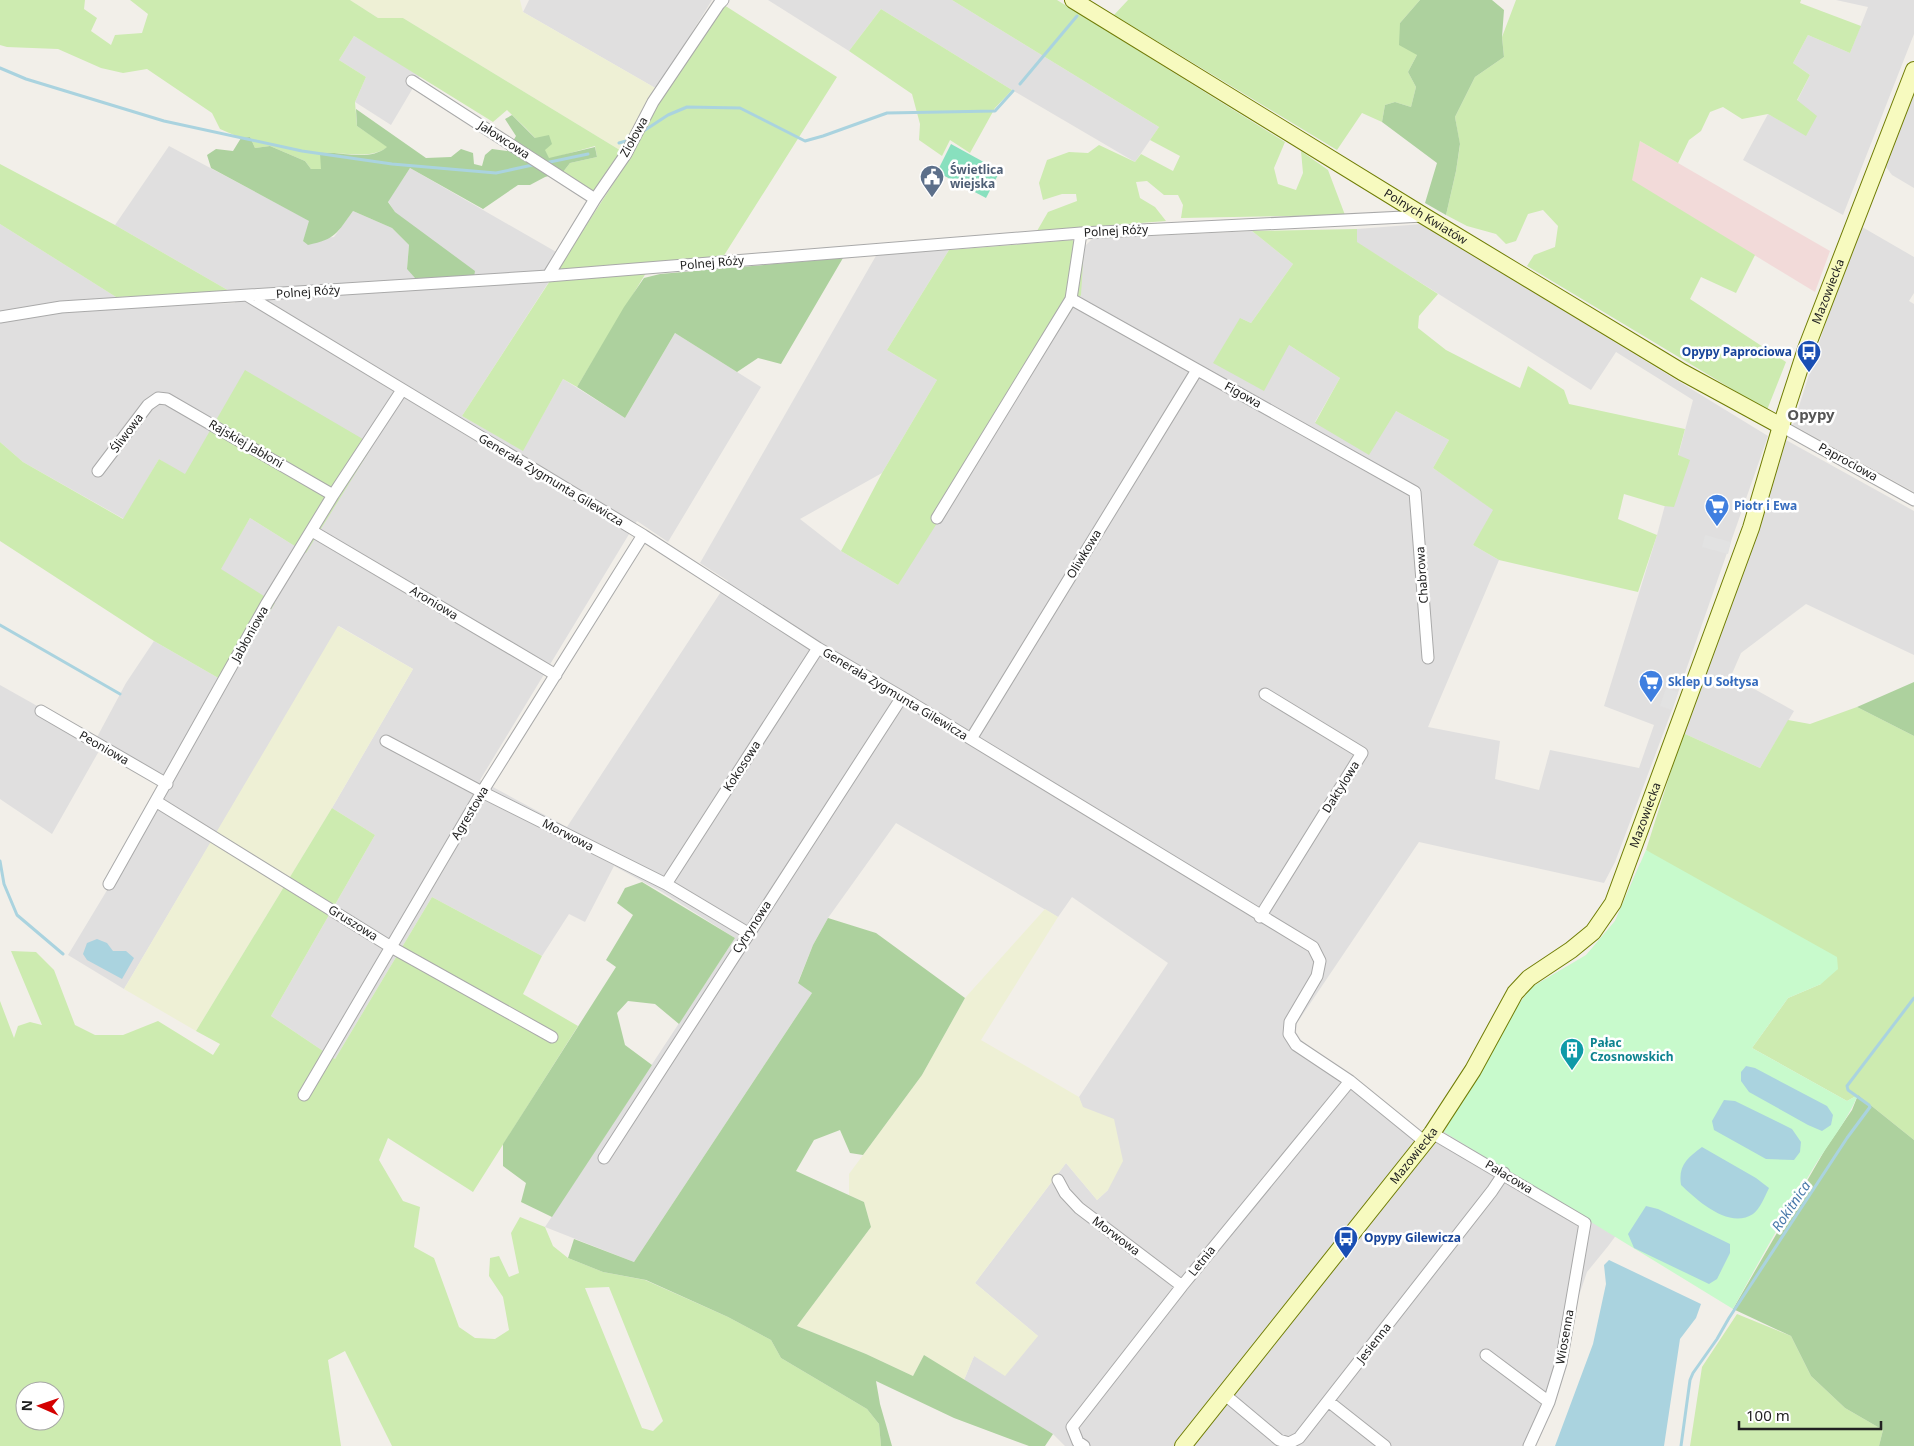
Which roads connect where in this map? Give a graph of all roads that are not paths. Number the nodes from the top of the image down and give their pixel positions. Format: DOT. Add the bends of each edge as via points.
graph roads {
  1 [pos="723,0"];
  2 [pos="1073,0"];
  3 [pos="1914,70"];
  4 [pos="412,81"];
  5 [pos="595,199"];
  6 [pos="1424,216"];
  7 [pos="1081,233"];
  8 [pos="548,276"];
  9 [pos="248,296"];
  10 [pos="1071,299"];
  11 [pos="0,317"];
  12 [pos="1197,370"];
  13 [pos="402,390"];
  14 [pos="158,398"];
  15 [pos="1781,426"];
  16 [pos="98,471"];
  17 [pos="1415,492"];
  18 [pos="334,495"];
  19 [pos="1914,500"];
  20 [pos="937,518"];
  21 [pos="312,531"];
  22 [pos="643,535"];
  23 [pos="818,648"];
  24 [pos="1428,658"];
  25 [pos="556,675"];
  26 [pos="1265,694"];
  27 [pos="902,697"];
  28 [pos="41,711"];
  29 [pos="971,739"];
  30 [pos="386,741"];
  31 [pos="167,784"];
  32 [pos="482,792"];
  33 [pos="157,802"];
  34 [pos="109,884"];
  35 [pos="666,884"];
  36 [pos="1260,917"];
  37 [pos="748,933"];
  38 [pos="391,946"];
  39 [pos="552,1037"];
  40 [pos="1350,1081"];
  41 [pos="304,1096"];
  42 [pos="1429,1137"];
  43 [pos="604,1158"];
  44 [pos="1504,1174"];
  45 [pos="1058,1180"];
  46 [pos="1585,1223"];
  47 [pos="1182,1286"];
  48 [pos="1486,1355"];
  49 [pos="1224,1394"];
  50 [pos="1328,1401"];
  51 [pos="1549,1402"];
  52 [pos="1084,1446"];
  53 [pos="1183,1446"];
  54 [pos="1385,1446"];
  55 [pos="1529,1446"];
  1 -- 5 [label="street, Ziołowa" via="653,102 626,154"];
  2 -- 6 [label="street, Polnych Kwiatów"];
  3 -- 15 [label="street, Mazowiecka" via="1806,350"];
  4 -- 5 [label="street, Jałowcowa"];
  5 -- 8 [label="street, Ziołowa"];
  6 -- 7 [label="street, Polnej Róży"];
  6 -- 15 [label="street, Polnych Kwiatów" via="1682,372"];
  7 -- 8 [label="street, Polnej Róży"];
  7 -- 10 [label="street"];
  8 -- 9 [label="street, Polnej Róży"];
  9 -- 11 [label="street, Polnej Róży" via="60,308"];
  9 -- 13 [label="street, Generała Zygmunta Gilewicza"];
  10 -- 12 [label="street, Figowa"];
  10 -- 20 [label="street"];
  12 -- 17 [label="street, Figowa"];
  12 -- 29 [label="street, Oliwkowa"];
  13 -- 18 [label="street, Jabłoniowa"];
  13 -- 22 [label="street, Generała Zygmunta Gilewicza"];
  14 -- 16 [label="street, Śliwowa" via="148,405"];
  14 -- 18 [label="street, Rajskiej Jabłoni" via="168,399"];
  15 -- 19 [label="street, Paprociowa"];
  15 -- 42 [label="street, Mazowiecka" via="1751,528 1613,903 1593,932 1534,974 1515,993 1469,1077"];
  17 -- 24 [label="street, Chabrowa"];
  18 -- 21 [label="street, Jabłoniowa"];
  21 -- 25 [label="street, Aroniowa"];
  21 -- 31 [label="street, Jabłoniowa"];
  22 -- 23 [label="street, Generała Zygmunta Gilewicza"];
  22 -- 25 [label="street, Agrestowa"];
  23 -- 27 [label="street, Generała Zygmunta Gilewicza"];
  23 -- 35 [label="street, Kokosowa"];
  25 -- 32 [label="street, Agrestowa"];
  26 -- 36 [label="street, Daktylowa" via="1362,754"];
  27 -- 29 [label="street, Generała Zygmunta Gilewicza"];
  27 -- 37 [label="street, Cytrynowa"];
  28 -- 31 [label="street, Peoniowa"];
  29 -- 36 [label="street, Generała Zygmunta Gilewicza"];
  30 -- 32 [label="street, Morwowa"];
  31 -- 33 [label="street, Jabłoniowa"];
  32 -- 35 [label="street, Morwowa"];
  32 -- 38 [label="street, Agrestowa"];
  33 -- 34 [label="street, Jabłoniowa"];
  33 -- 38 [label="street, Gruszowa"];
  35 -- 37 [label="street, Morwowa"];
  36 -- 40 [label="street, Generała Zygmunta Gilewicza" via="1313,947 1320,961 1317,976 1290,1022 1289,1034 1296,1045"];
  37 -- 43 [label="street, Cytrynowa"];
  38 -- 39 [label="street, Gruszowa"];
  38 -- 41 [label="street, Agrestowa"];
  40 -- 42 [label="street, Generała Zygmunta Gilewicza"];
  40 -- 47 [label="street, Letnia"];
  42 -- 44 [label="street, Pałacowa"];
  42 -- 49 [label="street, Mazowiecka"];
  44 -- 46 [label="street, Pałacowa"];
  44 -- 50 [label="street, Jesienna"];
  45 -- 47 [label="street, Morwowa" via="1079,1208"];
  46 -- 51 [label="street, Wiosenna" via="1561,1363"];
  47 -- 52 [label="street, Letnia" via="1072,1427 1078,1442"];
  48 -- 51 [label="street"];
  49 -- 50 [label="street, Jesienna" via="1279,1440 1289,1443 1299,1438"];
  49 -- 53 [label="street, Mazowiecka"];
  50 -- 54 [label="street"];
  51 -- 55 [label="street, Wiosenna"];
}
